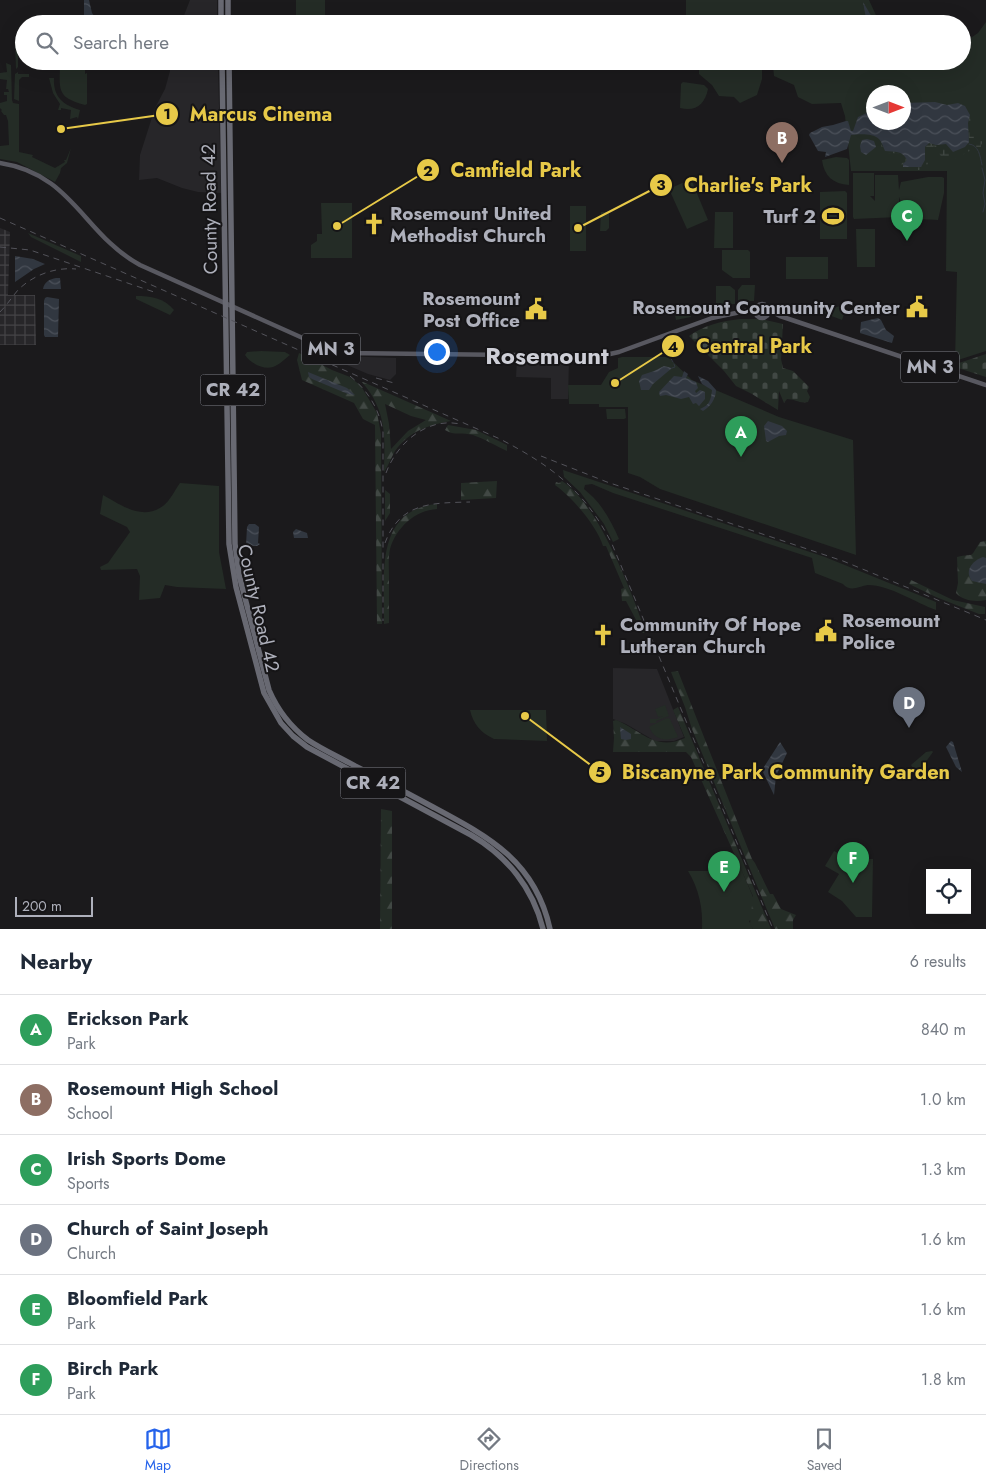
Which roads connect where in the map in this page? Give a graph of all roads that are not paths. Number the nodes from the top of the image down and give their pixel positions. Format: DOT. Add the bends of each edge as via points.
graph roads {
  1 [pos="221,0"];
  2 [pos="228,0"];
  3 [pos="221,15"];
  4 [pos="228,15"];
  5 [pos="222,70"];
  6 [pos="228,70"];
  7 [pos="223,118"];
  8 [pos="0,163"];
  9 [pos="230,174"];
  10 [pos="229,305"];
  11 [pos="755,311"];
  12 [pos="768,313"];
  13 [pos="986,385"];
  14 [pos="543,929"];
  15 [pos="550,929"];
  1 -- 3 [label="highway"];
  2 -- 4 [label="highway"];
  5 -- 7 [label="highway, County Road 42 / CR 42"];
  6 -- 9 [label="highway, County Road 42 / CR 42"];
  7 -- 9 [label="highway" via="228,126"];
  7 -- 10 [label="highway, County Road 42 / CR 42"];
  8 -- 10 [label="main road, MN 3" via="27,170 58,188 109,243 130,259"];
  9 -- 10 [label="highway, County Road 42 / CR 42"];
  10 -- 11 [label="main road, MN 3" via="324,348 346,353 437,355 601,356 712,318"];
  10 -- 14 [label="highway, County Road 42 / CR 42" via="230,560 252,654 269,704 285,728 307,747 471,834 495,851 526,886"];
  10 -- 15 [label="highway, County Road 42 / CR 42" via="236,559 274,701 291,725 313,743 495,843 531,882"];
  11 -- 12 [label="main road" via="761,318"];
  11 -- 12 [label="main road" via="762,304 768,306"];
  12 -- 13 [label="main road, MN 3"];
}
